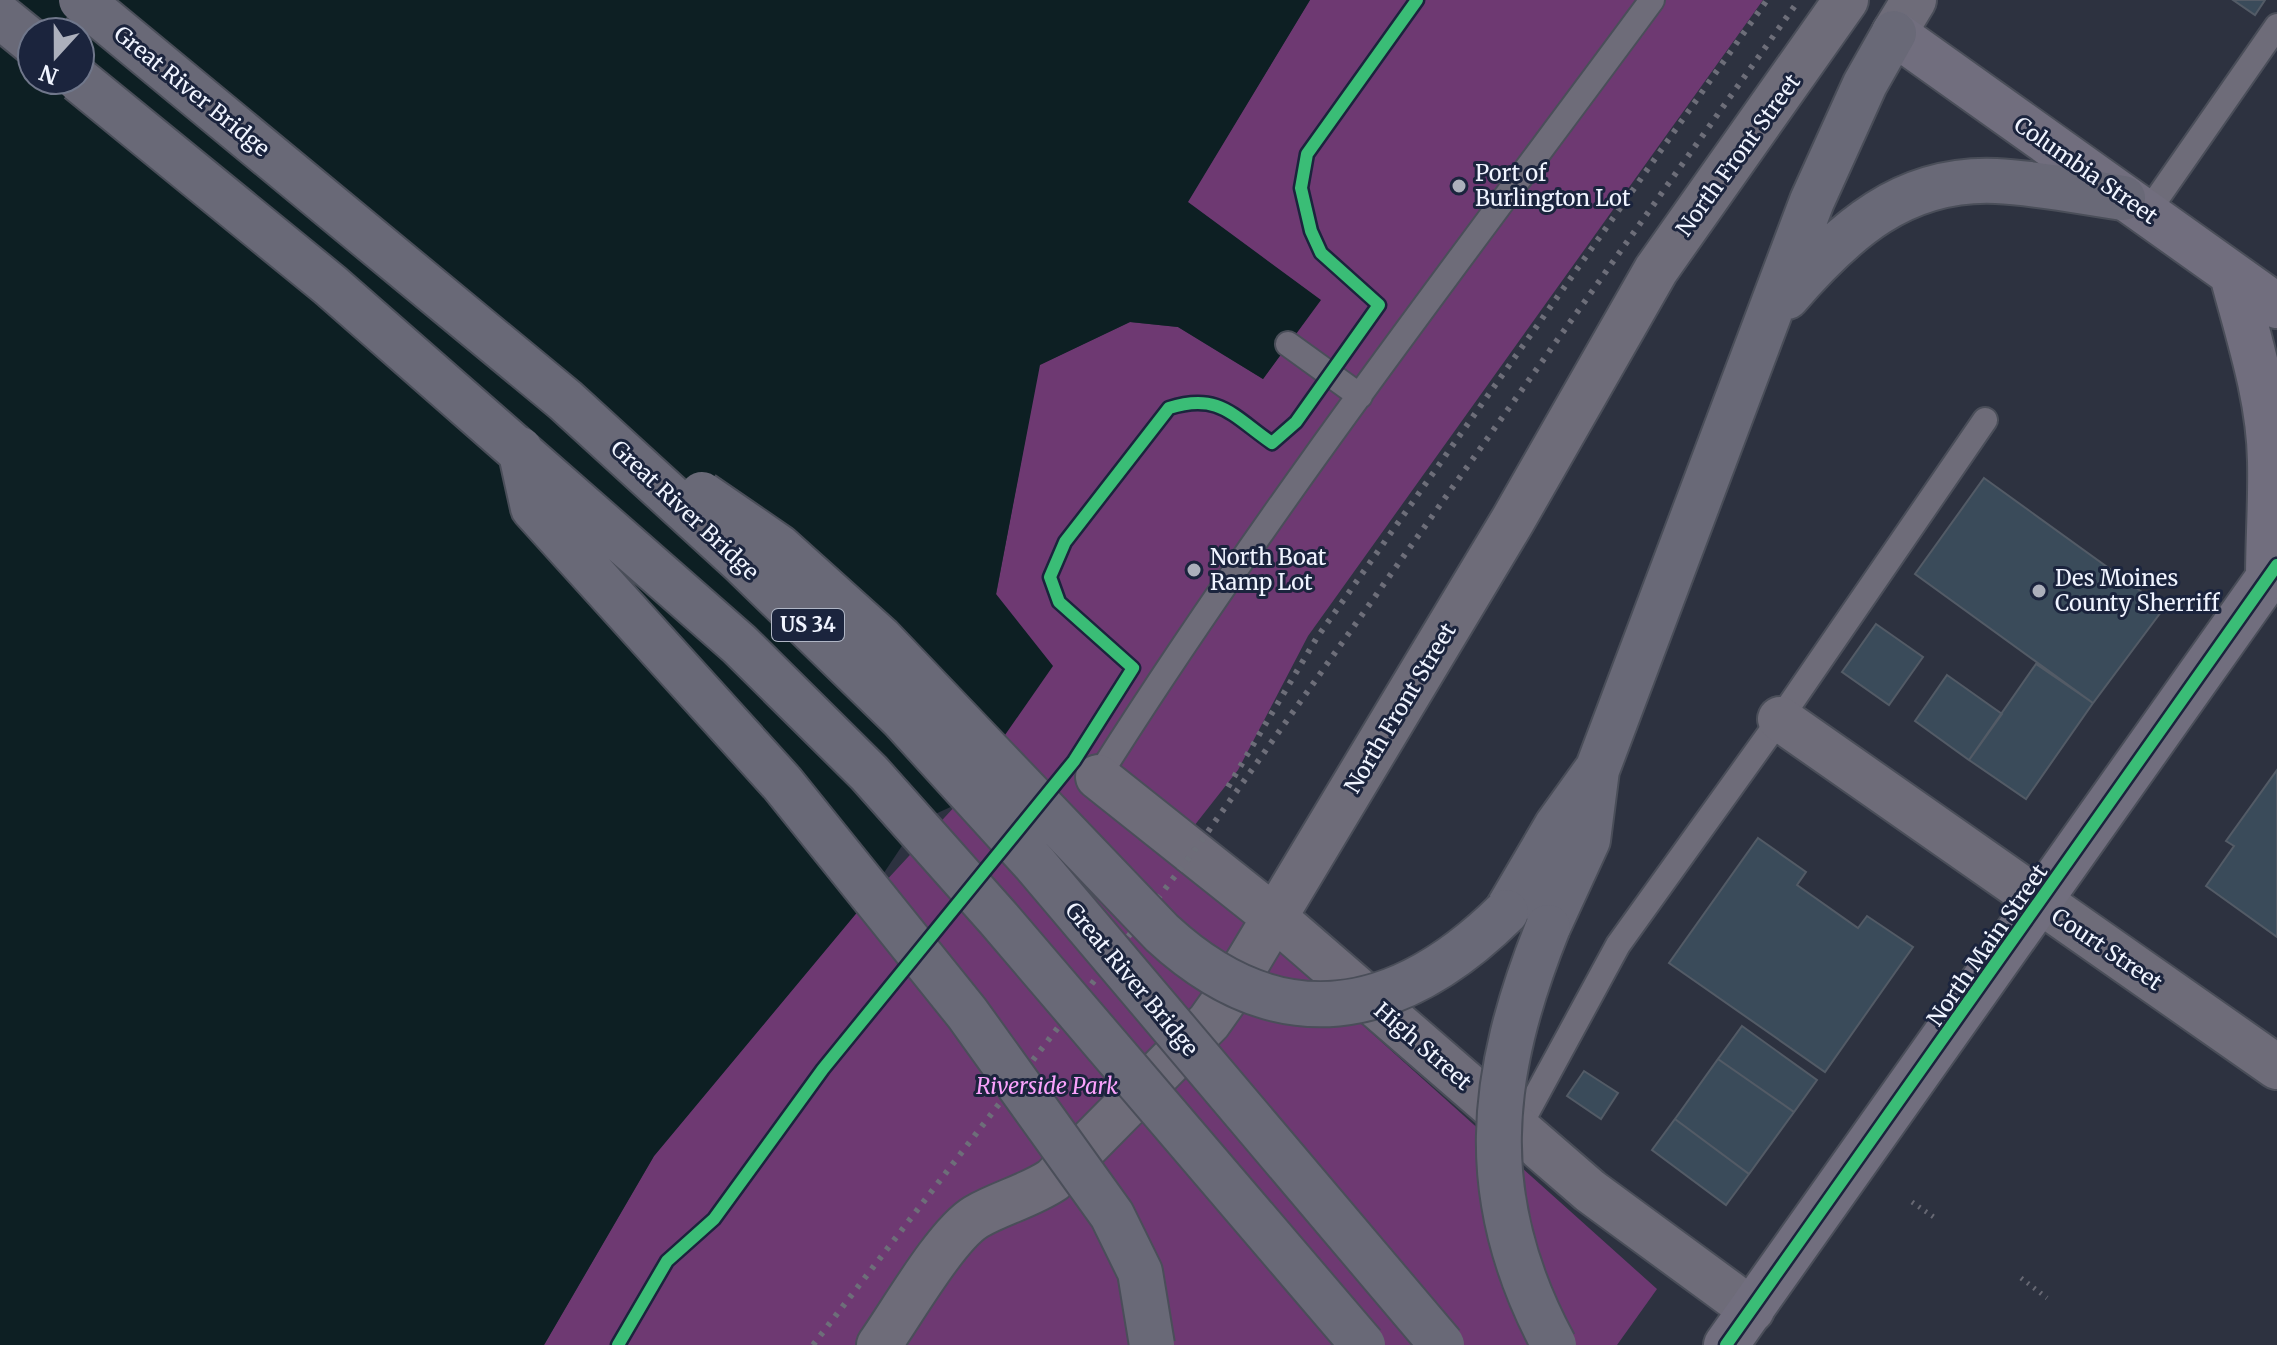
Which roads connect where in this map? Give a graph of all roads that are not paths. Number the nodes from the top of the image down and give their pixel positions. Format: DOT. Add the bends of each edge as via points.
graph roads {
  1 [pos="81,0"];
  2 [pos="1652,0"];
  3 [pos="1846,0"];
  4 [pos="0,16"];
  5 [pos="1904,17"];
  6 [pos="2277,26"];
  7 [pos="16,29"];
  8 [pos="96,94"];
  9 [pos="2135,206"];
  10 [pos="2232,275"];
  11 [pos="2277,306"];
  12 [pos="1767,320"];
  13 [pos="1288,344"];
  14 [pos="1360,396"];
  15 [pos="565,400"];
  16 [pos="1985,420"];
  17 [pos="520,449"];
  18 [pos="2272,572"];
  19 [pos="1780,719"];
  20 [pos="1597,770"];
  21 [pos="1098,777"];
  22 [pos="2041,903"];
  23 [pos="1274,917"];
  24 [pos="2277,1067"];
  25 [pos="1518,1129"];
  26 [pos="1752,1310"];
  27 [pos="879,1345"];
  28 [pos="1152,1345"];
  29 [pos="1363,1345"];
  30 [pos="1442,1345"];
  31 [pos="1554,1345"];
  32 [pos="1726,1345"];
  1 -- 15 [label="highway, Great River Bridge / US 34, bridge"];
  2 -- 14 [label="lane"];
  3 -- 23 [label="street, North Front Street" via="1656,270"];
  4 -- 7 [label="highway"];
  5 -- 9 [label="main road, Columbia Street"];
  5 -- 12 [label="highway" via="1840,136"];
  6 -- 9 [label="lane"];
  8 -- 17 [label="highway, US 34, bridge"];
  9 -- 10 [label="main road, Columbia Street"];
  9 -- 12 [label="highway" via="1996,181 1955,183 1917,193 1882,208 1827,250"];
  10 -- 11 [label="main road, Columbia Street"];
  10 -- 18 [label="main road" via="2266,423"];
  12 -- 20 [label="highway"];
  13 -- 14 [label="lane"];
  14 -- 21 [label="lane" via="1164,673"];
  15 -- 20 [label="highway, bridge" via="779,547 880,638 1162,933 1213,974 1247,991 1282,1001 1350,1003 1425,977 1457,957 1506,912 1557,825"];
  15 -- 30 [label="highway, Great River Bridge / US 34, bridge" via="902,718 1035,864"];
  16 -- 19 [label="lane"];
  17 -- 28 [label="highway, bridge" via="533,508 782,783 967,1013 1112,1215 1140,1272"];
  17 -- 29 [label="highway, US 34, bridge" via="739,644 869,773"];
  18 -- 22 [label="main road, North Main Street"];
  19 -- 22 [label="street, Court Street"];
  19 -- 25 [label="lane" via="1618,945"];
  20 -- 31 [label="highway, bridge" via="1588,840 1548,927 1501,1076 1498,1124 1505,1208 1537,1313"];
  21 -- 23 [label="street, High Street"];
  22 -- 24 [label="street, Court Street"];
  22 -- 26 [label="main road, North Main Street"];
  23 -- 25 [label="street, High Street"];
  23 -- 27 [label="street, North Front Street" via="1209,1022 1053,1180 1029,1196 974,1218"];
  25 -- 26 [label="street, High Street" via="1590,1191"];
  26 -- 32 [label="main road, North Main Street"];
}
